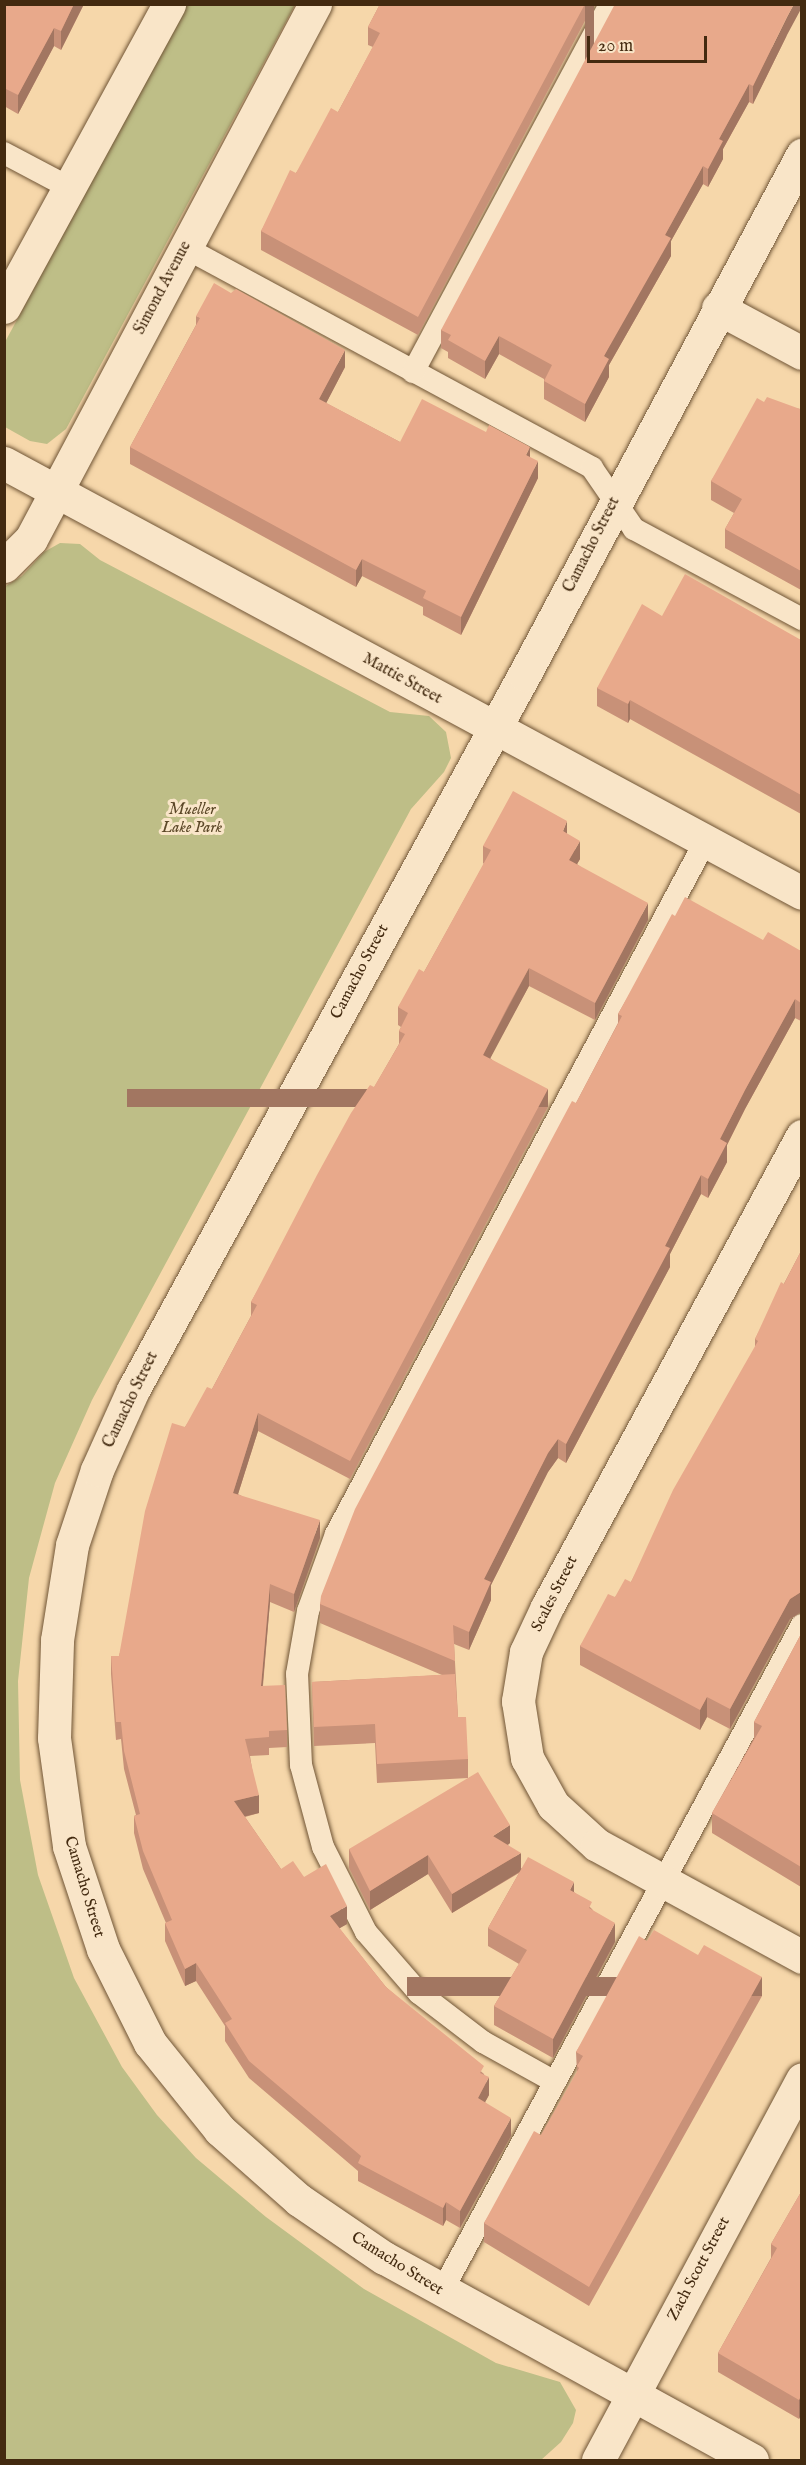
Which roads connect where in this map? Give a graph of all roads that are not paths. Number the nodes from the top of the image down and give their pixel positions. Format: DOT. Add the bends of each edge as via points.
graph roads {
  1 [pos="169,4"];
  2 [pos="315,4"];
  3 [pos="610,4"];
  4 [pos="4,153"];
  5 [pos="801,155"];
  6 [pos="70,188"];
  7 [pos="184,248"];
  8 [pos="4,307"];
  9 [pos="718,308"];
  10 [pos="801,353"];
  11 [pos="413,372"];
  12 [pos="4,463"];
  13 [pos="56,490"];
  14 [pos="615,500"];
  15 [pos="4,566"];
  16 [pos="801,619"];
  17 [pos="493,728"];
  18 [pos="706,840"];
  19 [pos="801,893"];
  20 [pos="801,1136"];
  21 [pos="801,1624"];
  22 [pos="663,1881"];
  23 [pos="801,1957"];
  24 [pos="801,2079"];
  25 [pos="555,2082"];
  26 [pos="442,2291"];
  27 [pos="631,2395"];
  28 [pos="598,2460"];
  29 [pos="752,2460"];
  1 -- 6 [label="street"];
  2 -- 7 [label="street, Simond Avenue"];
  3 -- 11 [label="lane"];
  4 -- 6 [label="lane"];
  5 -- 9 [label="street, Camacho Street"];
  6 -- 8 [label="street"];
  7 -- 11 [label="lane"];
  7 -- 13 [label="street, Simond Avenue"];
  9 -- 10 [label="street"];
  9 -- 14 [label="street, Camacho Street"];
  11 -- 14 [label="lane" via="592,468"];
  12 -- 13 [label="street, Mattie Street"];
  13 -- 15 [label="street, Simond Avenue" via="31,539"];
  13 -- 17 [label="street, Mattie Street"];
  14 -- 16 [label="lane" via="634,530"];
  14 -- 17 [label="street, Camacho Street"];
  17 -- 18 [label="street, Mattie Street"];
  17 -- 26 [label="street, Camacho Street" via="133,1390 101,1460 72,1545 57,1640 54,1738 69,1846 103,1949 150,2043 220,2130 299,2200"];
  18 -- 19 [label="street, Mattie Street"];
  18 -- 25 [label="lane" via="336,1534 308,1611 297,1674 301,1765 323,1847 366,1932 419,1993 483,2042"];
  20 -- 22 [label="street, Scales Street" via="526,1652 518,1701 527,1758 553,1805 597,1845"];
  21 -- 22 [label="lane"];
  22 -- 23 [label="street, Scales Street"];
  22 -- 25 [label="lane"];
  24 -- 27 [label="street, Zach Scott Street"];
  25 -- 26 [label="lane"];
  26 -- 27 [label="street, Camacho Street"];
  27 -- 28 [label="street, Zach Scott Street"];
  27 -- 29 [label="street, Camacho Street"];
}
